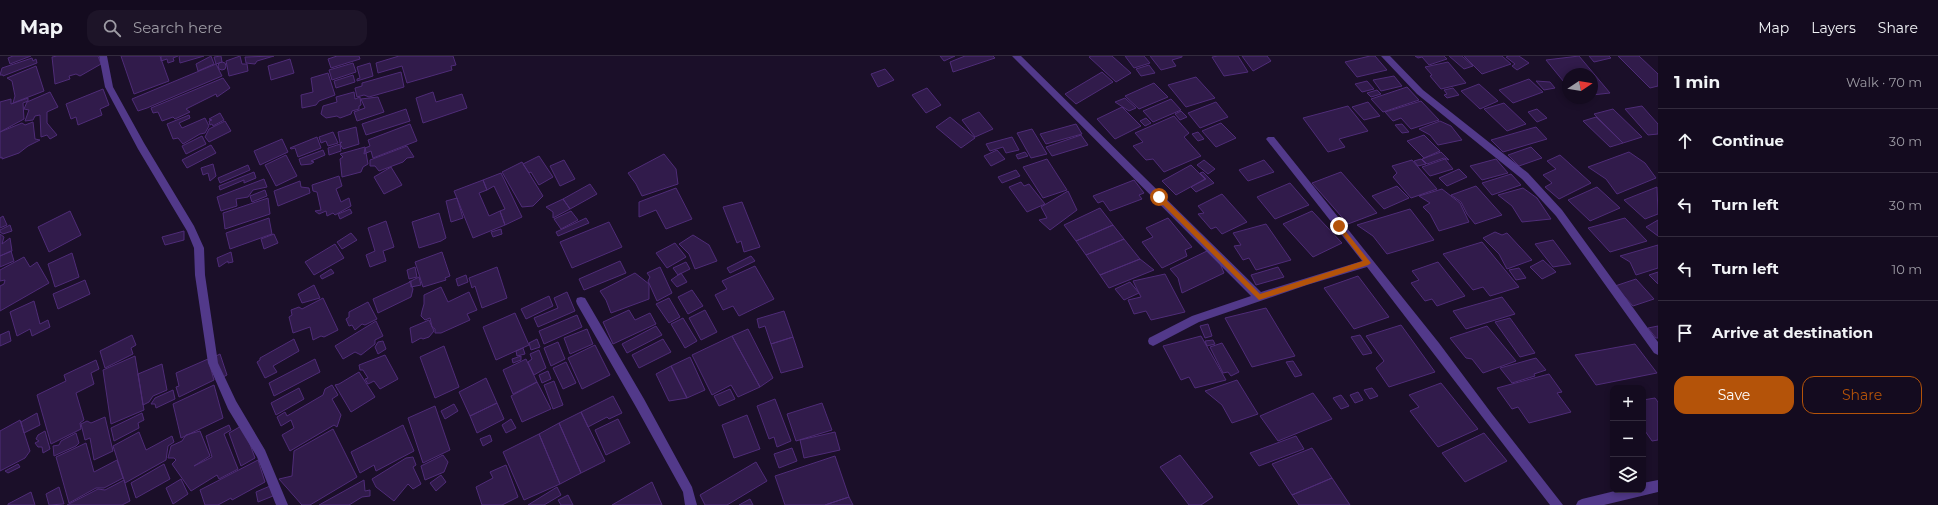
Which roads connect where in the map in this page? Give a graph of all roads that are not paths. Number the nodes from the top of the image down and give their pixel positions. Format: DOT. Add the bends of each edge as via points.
graph roads {
  1 [pos="103,56"];
  2 [pos="1016,56"];
  3 [pos="1385,56"];
  4 [pos="1271,139"];
  5 [pos="1368,263"];
  6 [pos="1259,297"];
  7 [pos="581,301"];
  8 [pos="1153,342"];
  9 [pos="1658,350"];
  10 [pos="1658,486"];
  11 [pos="1646,489"];
  12 [pos="1630,493"];
  13 [pos="282,505"];
  14 [pos="691,505"];
  15 [pos="1557,505"];
  16 [pos="1582,505"];
  1 -- 13 [label="street" via="109,87 140,146 191,229 199,248 201,282 213,363 232,405 261,454"];
  2 -- 6 [label="street"];
  3 -- 9 [label="street" via="1420,92 1525,176 1554,207"];
  4 -- 5 [label="street"];
  5 -- 6 [label="street"];
  5 -- 15 [label="street"];
  6 -- 8 [label="street" via="1196,319"];
  7 -- 14 [label="street" via="688,492"];
  10 -- 11 [label="street"];
  12 -- 16 [label="street"];
}
